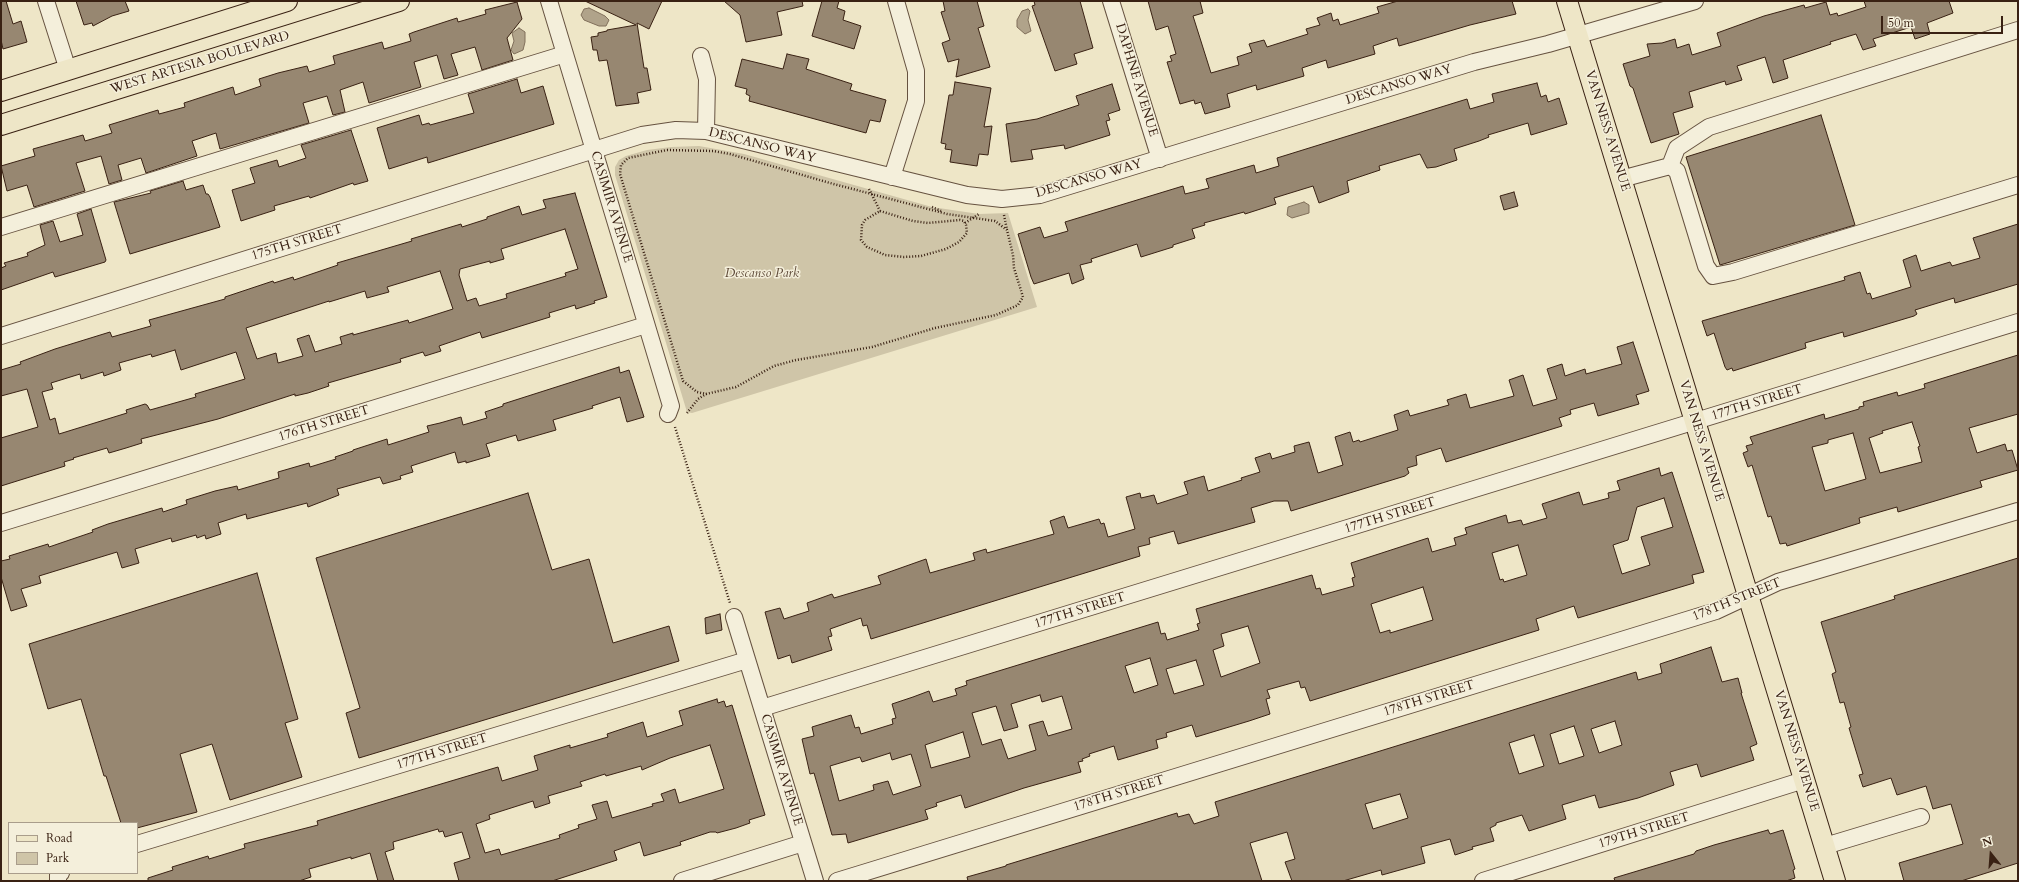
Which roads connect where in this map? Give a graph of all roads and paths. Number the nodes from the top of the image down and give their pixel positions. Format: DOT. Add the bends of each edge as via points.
graph roads {
  1 [pos="46,1"];
  2 [pos="287,1"];
  3 [pos="399,1"];
  4 [pos="549,1"];
  5 [pos="896,1"];
  6 [pos="1112,1"];
  7 [pos="1567,1"];
  8 [pos="1695,1"];
  9 [pos="2018,30"];
  10 [pos="1577,36"];
  11 [pos="564,54"];
  12 [pos="701,56"];
  13 [pos="68,70"];
  14 [pos="1,91"];
  15 [pos="1,125"];
  16 [pos="706,131"];
  17 [pos="593,150"];
  18 [pos="1160,159"];
  19 [pos="617,164"];
  20 [pos="621,165"];
  21 [pos="1670,166"];
  22 [pos="892,177"];
  23 [pos="1621,179"];
  24 [pos="2018,185"];
  25 [pos="869,189"];
  26 [pos="872,194"];
  27 [pos="932,206"];
  28 [pos="880,211"];
  29 [pos="946,213"];
  30 [pos="979,214"];
  31 [pos="1004,214"];
  32 [pos="973,218"];
  33 [pos="948,220"];
  34 [pos="965,223"];
  35 [pos="1,227"];
  36 [pos="1007,230"];
  37 [pos="2018,322"];
  38 [pos="646,325"];
  39 [pos="1,336"];
  40 [pos="706,394"];
  41 [pos="687,412"];
  42 [pos="668,414"];
  43 [pos="1695,422"];
  44 [pos="2018,511"];
  45 [pos="1,523"];
  46 [pos="1748,596"];
  47 [pos="734,617"];
  48 [pos="747,660"];
  49 [pos="762,708"];
  50 [pos="1804,780"];
  51 [pos="1921,816"];
  52 [pos="803,843"];
  53 [pos="138,844"];
  54 [pos="1825,846"];
  55 [pos="682,881"];
  56 [pos="815,881"];
  57 [pos="837,881"];
  58 [pos="1483,881"];
  59 [pos="1835,881"];
  1 -- 13 [label="street"];
  2 -- 13 [label="main road"];
  3 -- 15 [label="main road, WEST ARTESIA BOULEVARD"];
  4 -- 11 [label="street, CASIMIR AVENUE"];
  5 -- 22 [label="street" via="916,71 916,101"];
  6 -- 18 [label="street, DAPHNE AVENUE"];
  7 -- 10 [label="main road, VAN NESS AVENUE"];
  8 -- 10 [label="street"];
  9 -- 21 [label="street" via="1710,127 1677,148"];
  10 -- 18 [label="street, DESCANSO WAY" via="1474,62"];
  10 -- 23 [label="main road, VAN NESS AVENUE"];
  11 -- 17 [label="street, CASIMIR AVENUE"];
  11 -- 35 [label="street"];
  12 -- 16 [label="street" via="707,79"];
  13 -- 14 [label="main road"];
  16 -- 17 [label="street, DESCANSO WAY" via="676,130 642,134"];
  16 -- 22 [label="street, DESCANSO WAY"];
  17 -- 38 [label="street, CASIMIR AVENUE"];
  17 -- 39 [label="street, 175TH STREET"];
  18 -- 22 [label="street, DESCANSO WAY" via="1040,196 1002,199 967,195"];
  19 -- 20 [label="path"];
  20 -- 26 [label="path" via="628,158 667,150 713,151"];
  20 -- 40 [label="path" via="620,174 683,381 697,392"];
  21 -- 23 [label="street"];
  21 -- 24 [label="street" via="1677,171 1706,266 1713,276"];
  23 -- 43 [label="main road, VAN NESS AVENUE"];
  25 -- 26 [label="path"];
  26 -- 28 [label="path"];
  26 -- 29 [label="path"];
  27 -- 29 [label="path"];
  28 -- 33 [label="path" via="928,224"];
  28 -- 34 [label="path" via="865,220 861,240 867,247 894,257 921,256 953,246 967,234"];
  29 -- 32 [label="path"];
  29 -- 33 [label="path"];
  30 -- 32 [label="path"];
  31 -- 36 [label="path"];
  32 -- 34 [label="path"];
  32 -- 36 [label="path" via="995,221"];
  33 -- 34 [label="path" via="960,220"];
  36 -- 40 [label="path" via="1023,298 1010,310 935,328 872,347 774,366 736,388"];
  37 -- 43 [label="street, 177TH STREET"];
  38 -- 42 [label="street, CASIMIR AVENUE" via="671,406"];
  38 -- 45 [label="street, 176TH STREET"];
  40 -- 41 [label="path"];
  42 -- 47 [label="path" via="678,432"];
  43 -- 46 [label="main road, VAN NESS AVENUE"];
  43 -- 49 [label="street, 177TH STREET"];
  44 -- 46 [label="street, 178TH STREET" via="1778,582"];
  46 -- 50 [label="main road, VAN NESS AVENUE"];
  46 -- 57 [label="street, 178TH STREET" via="1716,611"];
  47 -- 48 [label="street, CASIMIR AVENUE"];
  48 -- 49 [label="street, CASIMIR AVENUE"];
  48 -- 53 [label="street, 177TH STREET"];
  49 -- 52 [label="street, CASIMIR AVENUE"];
  50 -- 54 [label="main road, VAN NESS AVENUE"];
  50 -- 58 [label="street, 179TH STREET"];
  51 -- 54 [label="street"];
  52 -- 55 [label="street"];
  52 -- 56 [label="street, CASIMIR AVENUE"];
  54 -- 59 [label="main road, VAN NESS AVENUE"];
}
